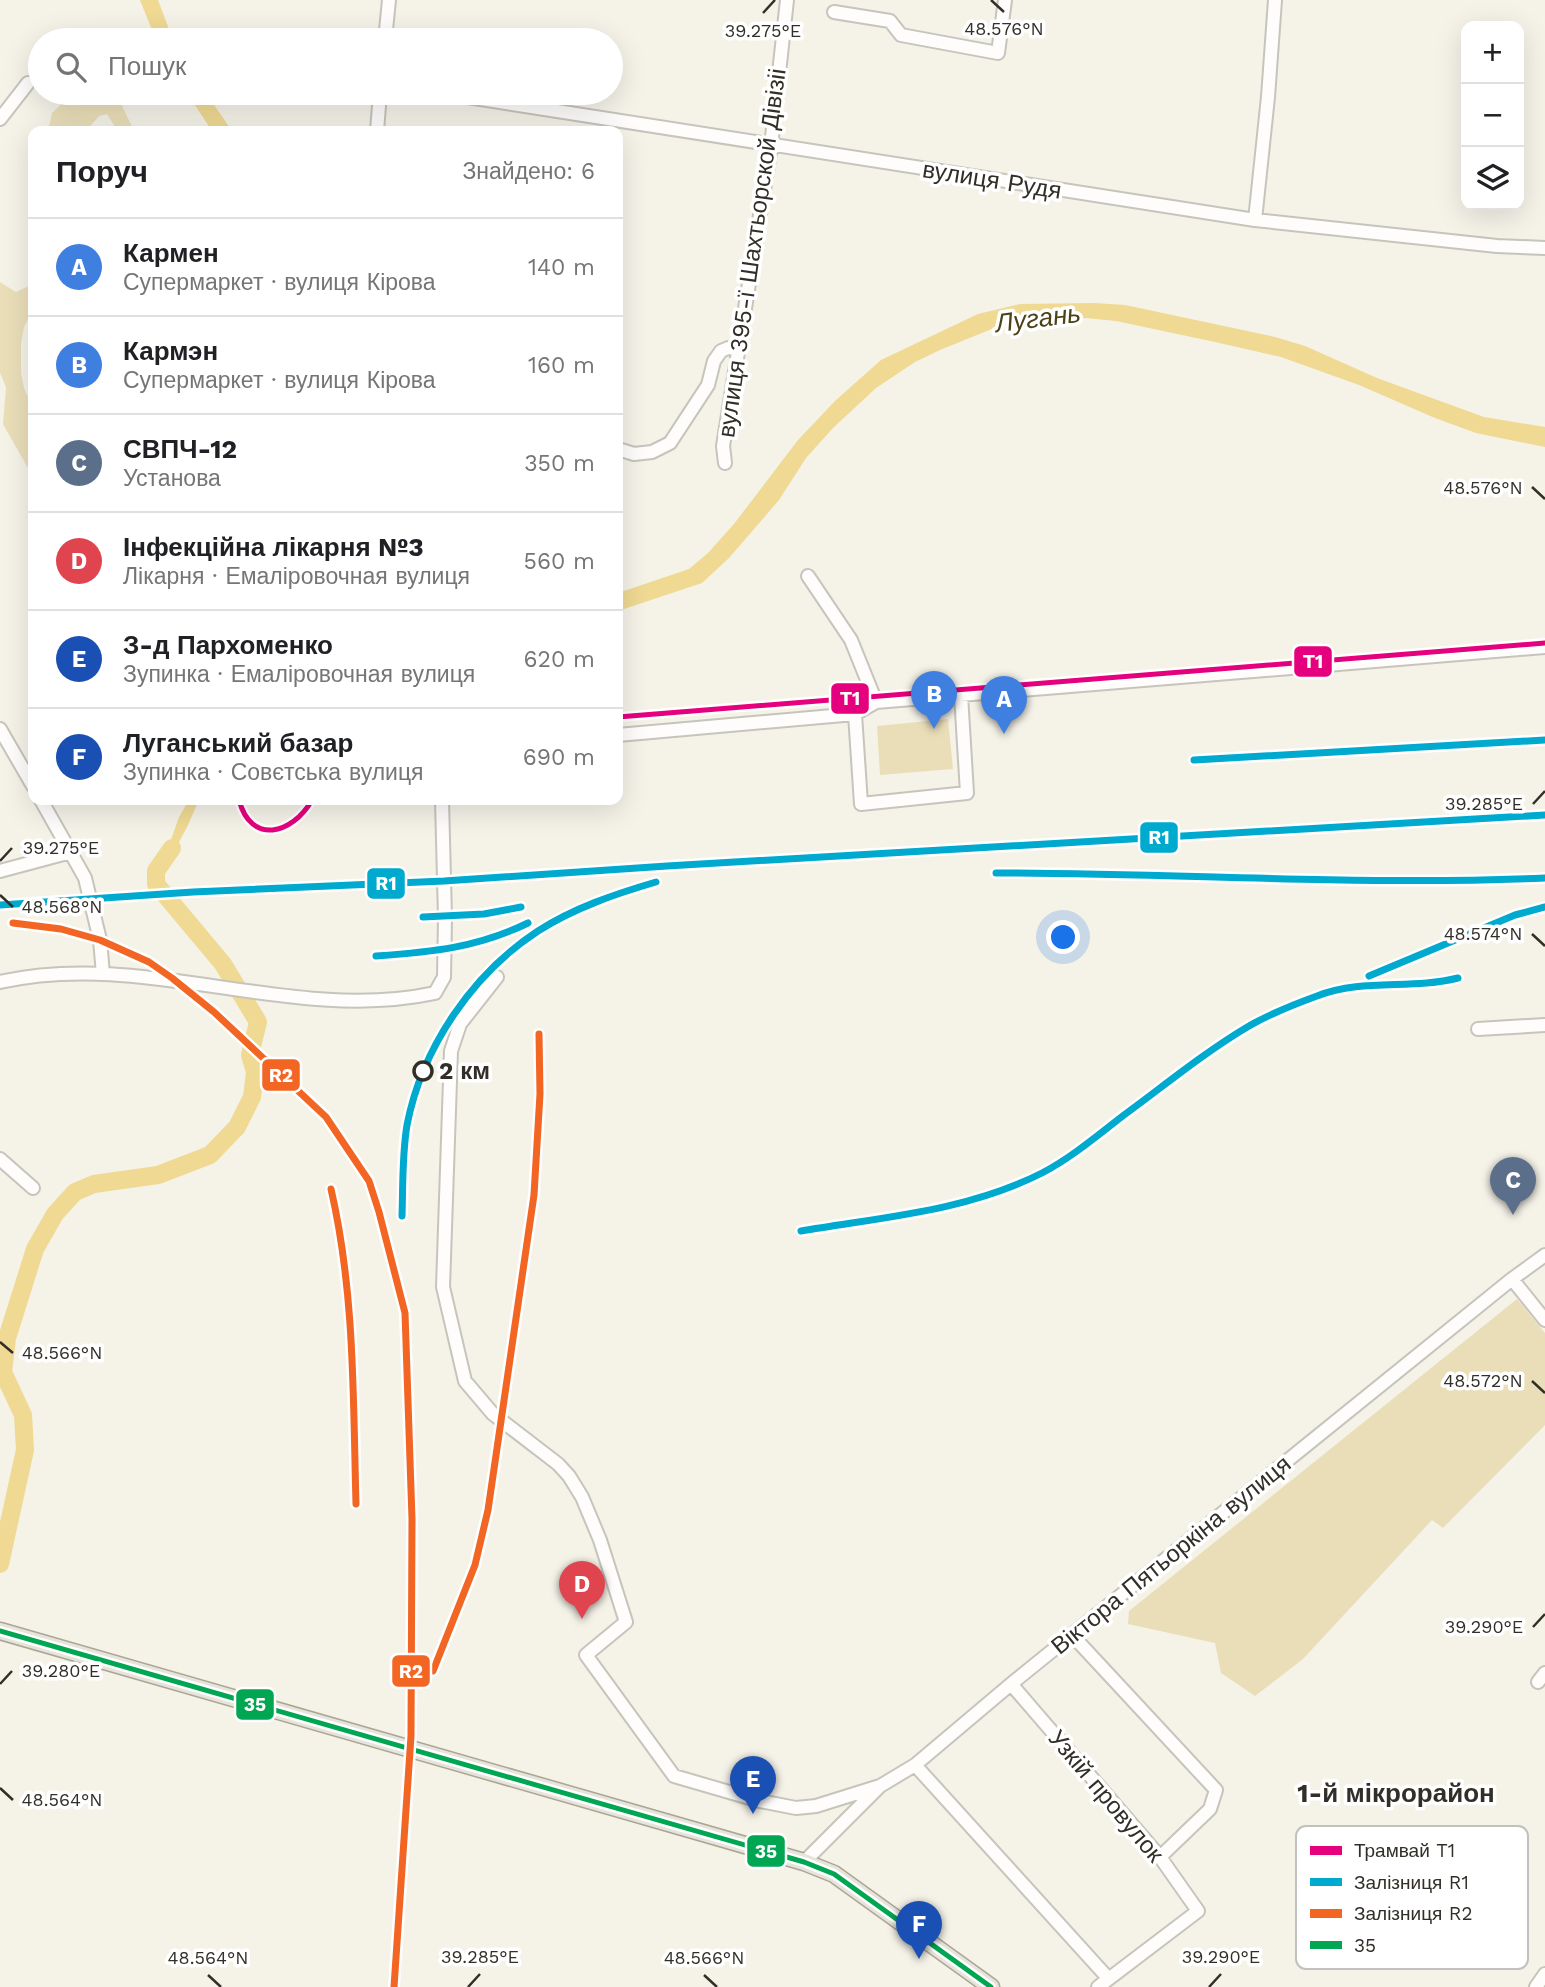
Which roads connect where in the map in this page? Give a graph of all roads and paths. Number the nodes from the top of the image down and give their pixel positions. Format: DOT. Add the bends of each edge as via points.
graph roads {
  1 [pos="389,0"];
  2 [pos="787,0"];
  3 [pos="1005,0"];
  4 [pos="1275,0"];
  5 [pos="834,12"];
  6 [pos="386,28"];
  7 [pos="28,83"];
  8 [pos="379,105"];
  9 [pos="516,105"];
  10 [pos="0,119"];
  11 [pos="377,126"];
  12 [pos="771,146"];
  13 [pos="1255,220"];
  14 [pos="1545,248"];
  15 [pos="738,349"];
  16 [pos="623,451"];
  17 [pos="725,463"];
  18 [pos="808,576"];
  19 [pos="1545,647"];
  20 [pos="961,695"];
  21 [pos="876,702"];
  22 [pos="855,714"];
  23 [pos="0,729"];
  24 [pos="623,735"];
  25 [pos="28,777"];
  26 [pos="44,805"];
  27 [pos="442,805"];
  28 [pos="71,852"];
  29 [pos="0,871"];
  30 [pos="103,974"];
  31 [pos="497,977"];
  32 [pos="0,982"];
  33 [pos="1545,1026"];
  34 [pos="1478,1028"];
  35 [pos="0,1159"];
  36 [pos="33,1188"];
  37 [pos="1545,1255"];
  38 [pos="1512,1279"];
  39 [pos="1545,1320"];
  40 [pos="0,1631"];
  41 [pos="1072,1635"];
  42 [pos="1011,1684"];
  43 [pos="915,1765"];
  44 [pos="880,1786"];
  45 [pos="1160,1857"];
  46 [pos="804,1863"];
  47 [pos="1545,1974"];
  48 [pos="1108,1978"];
  49 [pos="991,1987"];
  50 [pos="1098,1987"];
  51 [pos="1536,1987"];
  1 -- 6 [label="street"];
  2 -- 12 [label="street, вулиця 395-ї Шахтьорской Дівізіі"];
  3 -- 5 [label="street" via="998,53 901,34 890,21"];
  4 -- 13 [label="street"];
  7 -- 10 [label="street"];
  8 -- 11 [label="street"];
  9 -- 12 [label="street, вулиця Рудя"];
  12 -- 13 [label="street, вулиця Рудя"];
  12 -- 15 [label="street, вулиця 395-ї Шахтьорской Дівізіі"];
  13 -- 14 [label="street, вулиця Рудя"];
  15 -- 16 [label="street" via="721,351 708,385 670,443 652,452"];
  15 -- 17 [label="street, вулиця 395-ї Шахтьорской Дівізіі" via="723,446"];
  18 -- 21 [label="street" via="851,640"];
  19 -- 20 [label="street"];
  20 -- 21 [label="street"];
  20 -- 22 [label="street" via="967,793 861,804"];
  21 -- 22 [label="street"];
  22 -- 24 [label="street"];
  23 -- 25 [label="street"];
  26 -- 28 [label="street"];
  27 -- 30 [label="street" via="443,977 435,993 348,1001 172,978"];
  28 -- 29 [label="street"];
  28 -- 30 [label="street" via="85,878"];
  30 -- 32 [label="street" via="34,974"];
  31 -- 44 [label="street" via="460,1024 451,1051 443,1287 465,1381 493,1414 569,1476 600,1540 626,1622 586,1656 674,1776 796,1808"];
  33 -- 34 [label="street"];
  35 -- 36 [label="street"];
  37 -- 38 [label="street, Віктора Пятьоркіна вулиця"];
  38 -- 39 [label="street"];
  38 -- 41 [label="street, Віктора Пятьоркіна вулиця"];
  40 -- 46 [label="main road"];
  41 -- 42 [label="street, Віктора Пятьоркіна вулиця"];
  41 -- 45 [label="street" via="1216,1790 1210,1809"];
  42 -- 43 [label="street, Віктора Пятьоркіна вулиця"];
  42 -- 45 [label="street, Узкій провулок"];
  43 -- 44 [label="street, Віктора Пятьоркіна вулиця"];
  43 -- 48 [label="street"];
  44 -- 46 [label="street, Віктора Пятьоркіна вулиця"];
  45 -- 48 [label="street, Узкій провулок" via="1198,1911"];
  46 -- 49 [label="main road" via="834,1874"];
  47 -- 51 [label="street"];
  48 -- 50 [label="street"];
}
